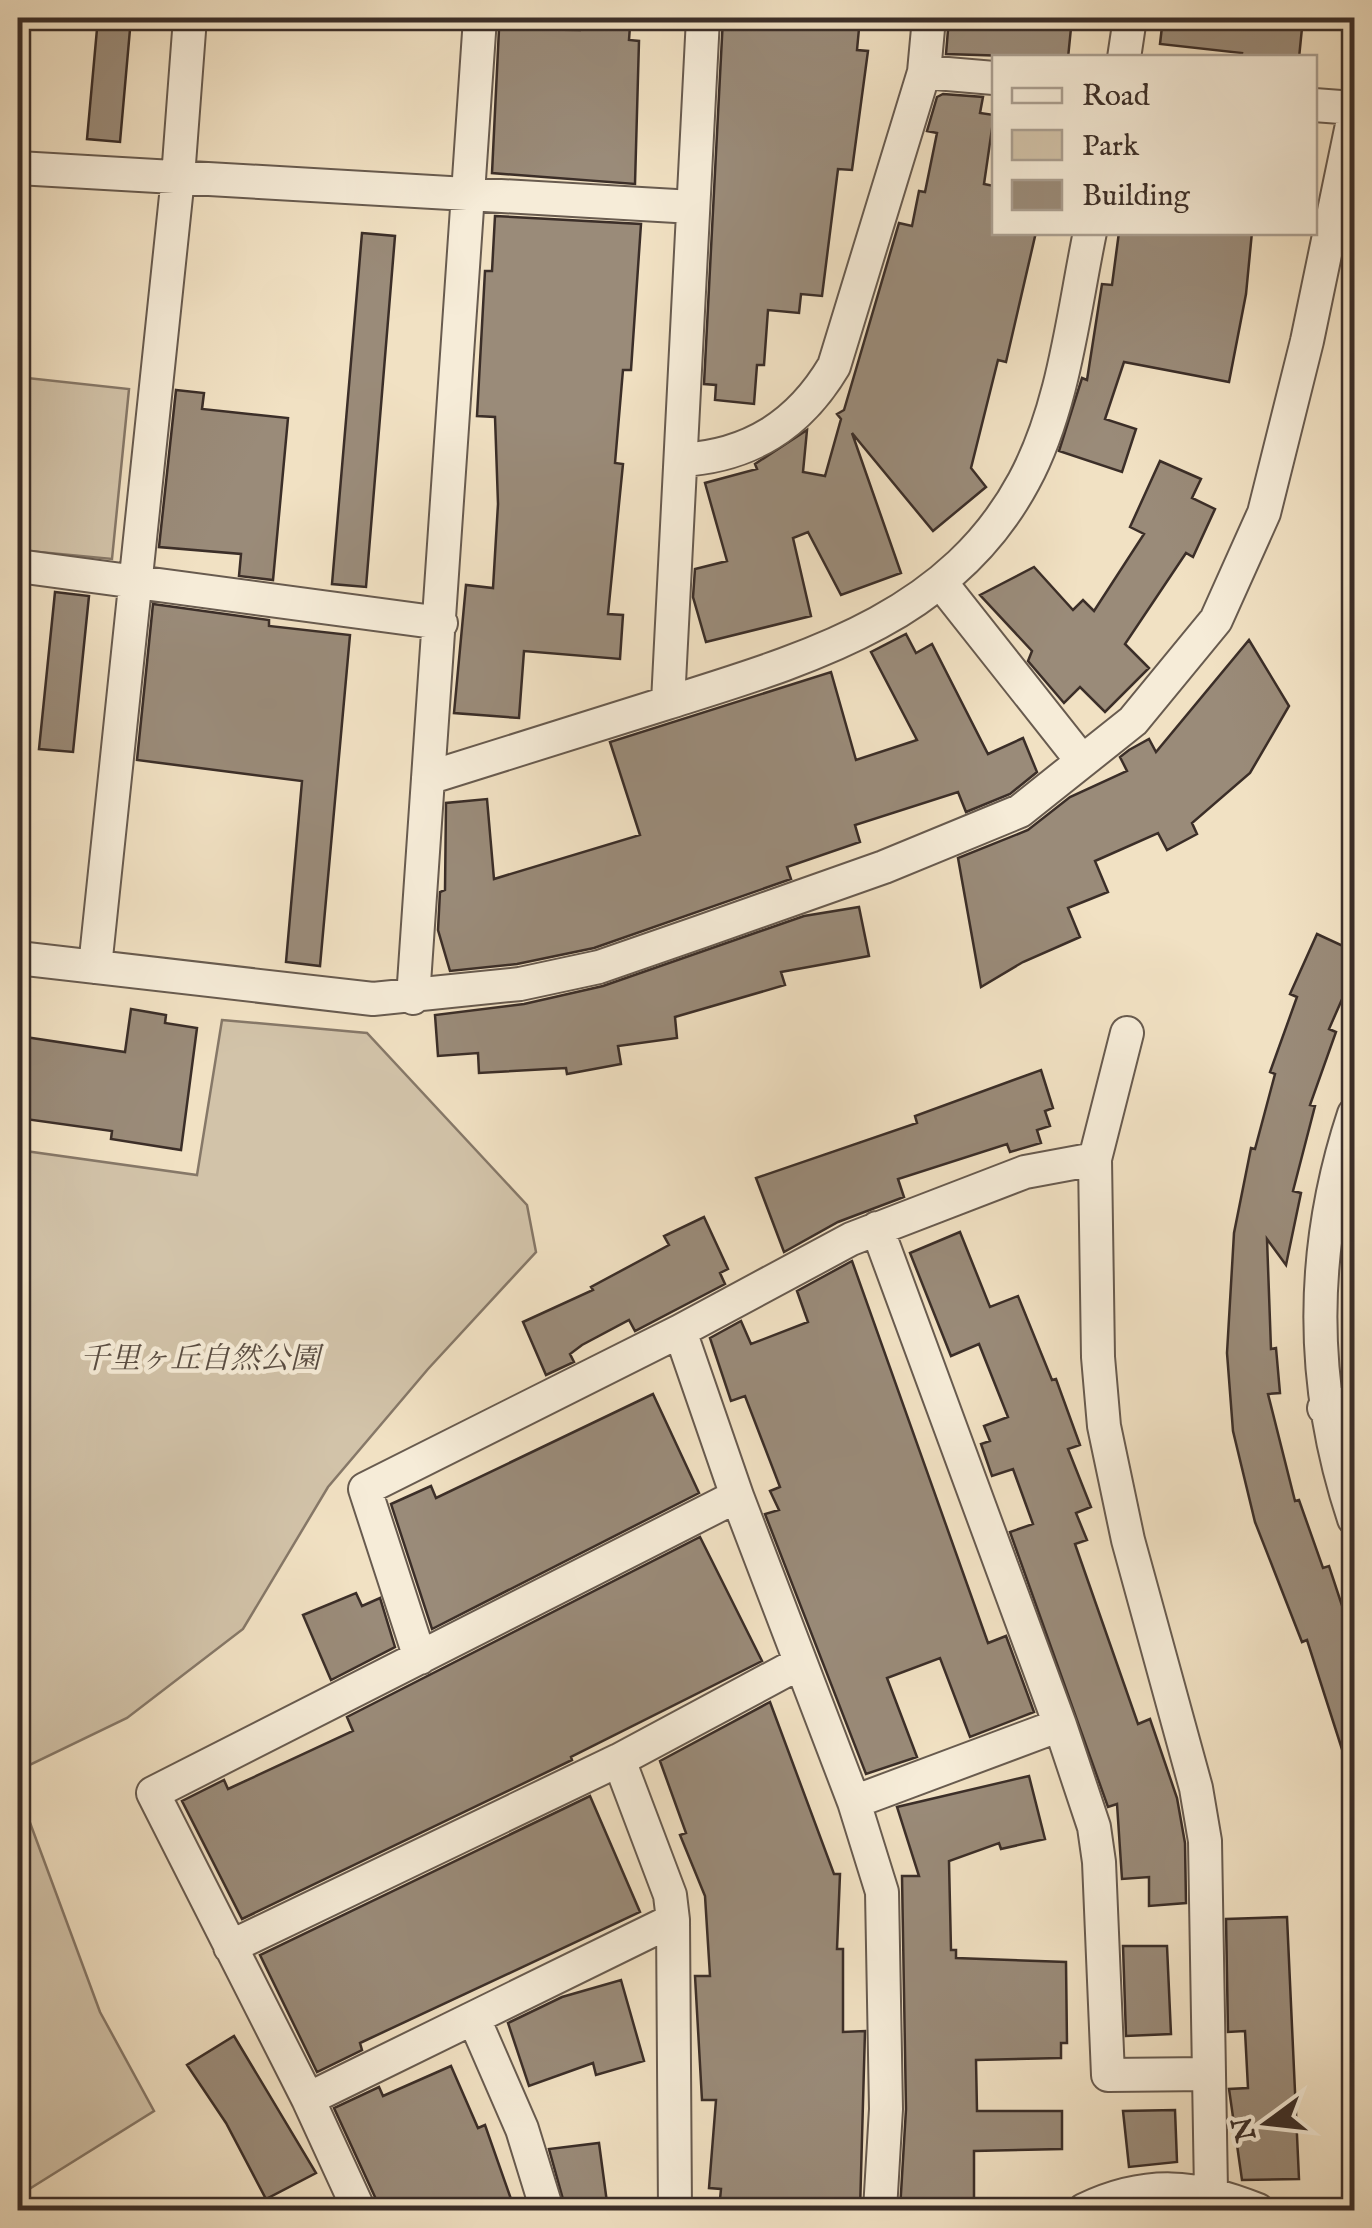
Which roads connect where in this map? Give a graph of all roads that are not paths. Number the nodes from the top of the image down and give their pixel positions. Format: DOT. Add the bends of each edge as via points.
graph roads {
  1 [pos="190,18"];
  2 [pos="480,18"];
  3 [pos="702,18"];
  4 [pos="930,18"];
  5 [pos="1130,18"];
  6 [pos="1124,55"];
  7 [pos="924,72"];
  8 [pos="992,78"];
  9 [pos="1317,105"];
  10 [pos="1354,112"];
  11 [pos="18,168"];
  12 [pos="178,177"];
  13 [pos="468,194"];
  14 [pos="693,208"];
  15 [pos="1089,235"];
  16 [pos="681,460"];
  17 [pos="18,566"];
  18 [pos="135,582"];
  19 [pos="942,584"];
  20 [pos="441,624"];
  21 [pos="668,702"];
  22 [pos="1082,761"];
  23 [pos="428,778"];
  24 [pos="18,958"];
  25 [pos="94,967"];
  26 [pos="412,998"];
  27 [pos="1127,1033"];
  28 [pos="1354,1114"];
  29 [pos="1095,1158"];
  30 [pos="876,1228"];
  31 [pos="680,1331"];
  32 [pos="1340,1405"];
  33 [pos="737,1496"];
  34 [pos="1354,1519"];
  35 [pos="420,1658"];
  36 [pos="798,1664"];
  37 [pos="1060,1725"];
  38 [pos="620,1760"];
  39 [pos="854,1802"];
  40 [pos="673,1920"];
  41 [pos="230,1946"];
  42 [pos="475,2021"];
  43 [pos="1209,2074"];
  44 [pos="308,2099"];
  45 [pos="1211,2191"];
  46 [pos="359,2210"];
  47 [pos="546,2210"];
  48 [pos="676,2210"];
  49 [pos="880,2210"];
  50 [pos="1084,2210"];
  51 [pos="1258,2210"];
  1 -- 12 [label="street"];
  2 -- 13 [label="street"];
  3 -- 14 [label="street"];
  4 -- 7 [label="street"];
  5 -- 6 [label="street"];
  7 -- 8 [label="street"];
  7 -- 16 [label="street" via="834,366 816,396 769,437 735,453"];
  9 -- 10 [label="street"];
  10 -- 22 [label="street" via="1308,341 1264,513 1201,642 1132,720"];
  11 -- 12 [label="street"];
  12 -- 13 [label="street"];
  12 -- 18 [label="street"];
  13 -- 14 [label="street"];
  13 -- 20 [label="street"];
  14 -- 16 [label="street"];
  15 -- 19 [label="street" via="1056,394 1030,468 998,520"];
  16 -- 21 [label="street"];
  17 -- 18 [label="street"];
  18 -- 20 [label="street"];
  18 -- 25 [label="street"];
  19 -- 21 [label="street" via="876,627 805,660"];
  19 -- 22 [label="street"];
  20 -- 23 [label="street"];
  21 -- 23 [label="street"];
  22 -- 26 [label="street" via="1020,810 884,867 599,967"];
  23 -- 26 [label="street"];
  24 -- 25 [label="street"];
  25 -- 26 [label="street" via="271,990"];
  27 -- 29 [label="street"];
  28 -- 32 [label="street" via="1324,1234 1318,1332"];
  29 -- 30 [label="street" via="1026,1172"];
  29 -- 43 [label="street" via="1104,1426 1196,1788 1204,1841"];
  30 -- 31 [label="street"];
  30 -- 37 [label="street"];
  31 -- 33 [label="street"];
  31 -- 35 [label="street" via="365,1489"];
  32 -- 34 [label="street"];
  33 -- 35 [label="street"];
  33 -- 36 [label="street"];
  35 -- 41 [label="street" via="153,1792"];
  36 -- 38 [label="street"];
  36 -- 39 [label="street"];
  37 -- 39 [label="street"];
  37 -- 43 [label="street" via="1100,1862 1108,2075"];
  38 -- 40 [label="street" via="670,1895"];
  38 -- 41 [label="street"];
  39 -- 49 [label="street" via="882,1892 886,2110"];
  40 -- 42 [label="street"];
  40 -- 48 [label="street"];
  41 -- 44 [label="street"];
  42 -- 44 [label="street"];
  42 -- 47 [label="street" via="522,2129"];
  43 -- 45 [label="street"];
  44 -- 46 [label="street"];
  45 -- 50 [label="street" via="1144,2192"];
  45 -- 51 [label="street"];
}
